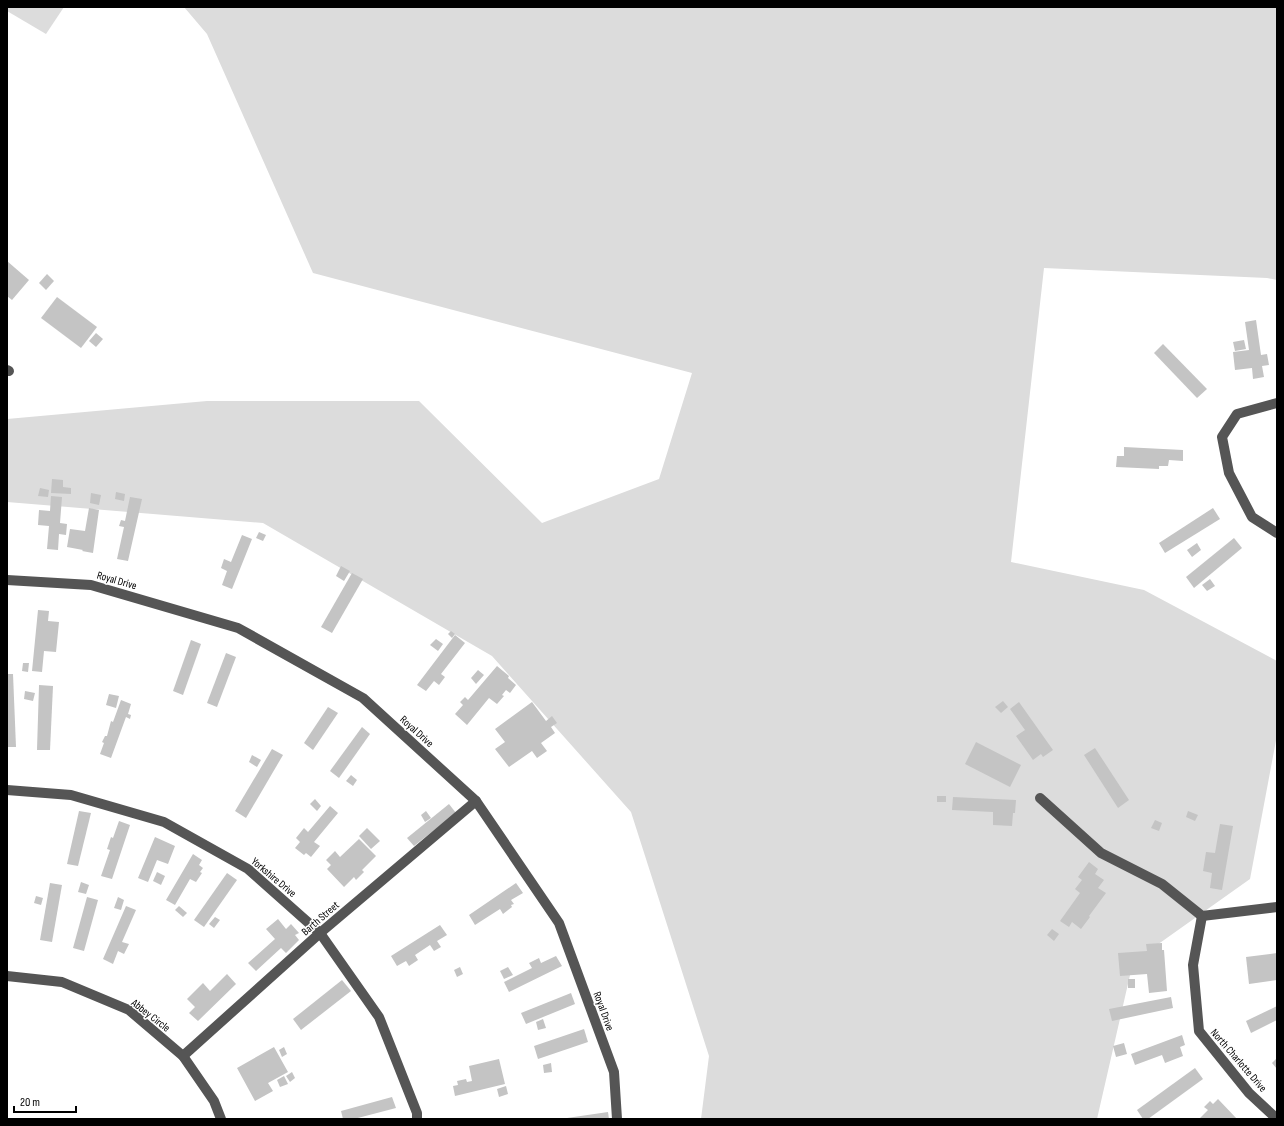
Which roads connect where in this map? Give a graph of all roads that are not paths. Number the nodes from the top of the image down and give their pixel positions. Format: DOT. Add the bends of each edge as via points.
graph roads {
  1 [pos="1277,403"];
  2 [pos="1277,533"];
  3 [pos="7,580"];
  4 [pos="7,790"];
  5 [pos="1040,798"];
  6 [pos="476,801"];
  7 [pos="1277,907"];
  8 [pos="1202,916"];
  9 [pos="320,933"];
  10 [pos="7,976"];
  11 [pos="183,1056"];
  12 [pos="221,1119"];
  13 [pos="417,1119"];
  14 [pos="617,1119"];
  15 [pos="1277,1119"];
  1 -- 2 [label="street" via="1237,414 1222,437 1229,473 1252,517"];
  3 -- 6 [label="street, Royal Drive" via="91,585 238,628 363,698"];
  4 -- 9 [label="street, Yorkshire Drive" via="71,795 164,822 248,869"];
  5 -- 8 [label="street" via="1101,853 1162,884"];
  6 -- 9 [label="street, Barth Street"];
  6 -- 14 [label="street, Royal Drive" via="558,923 614,1072"];
  7 -- 8 [label="street"];
  8 -- 15 [label="street, North Charlotte Drive" via="1193,965 1199,1031 1249,1092"];
  9 -- 11 [label="street, Barth Street"];
  9 -- 13 [label="street, Yorkshire Drive" via="379,1017 417,1113"];
  10 -- 11 [label="street, Abbey Circle" via="62,982 129,1010"];
  11 -- 12 [label="street, Abbey Circle" via="214,1101"];
}
